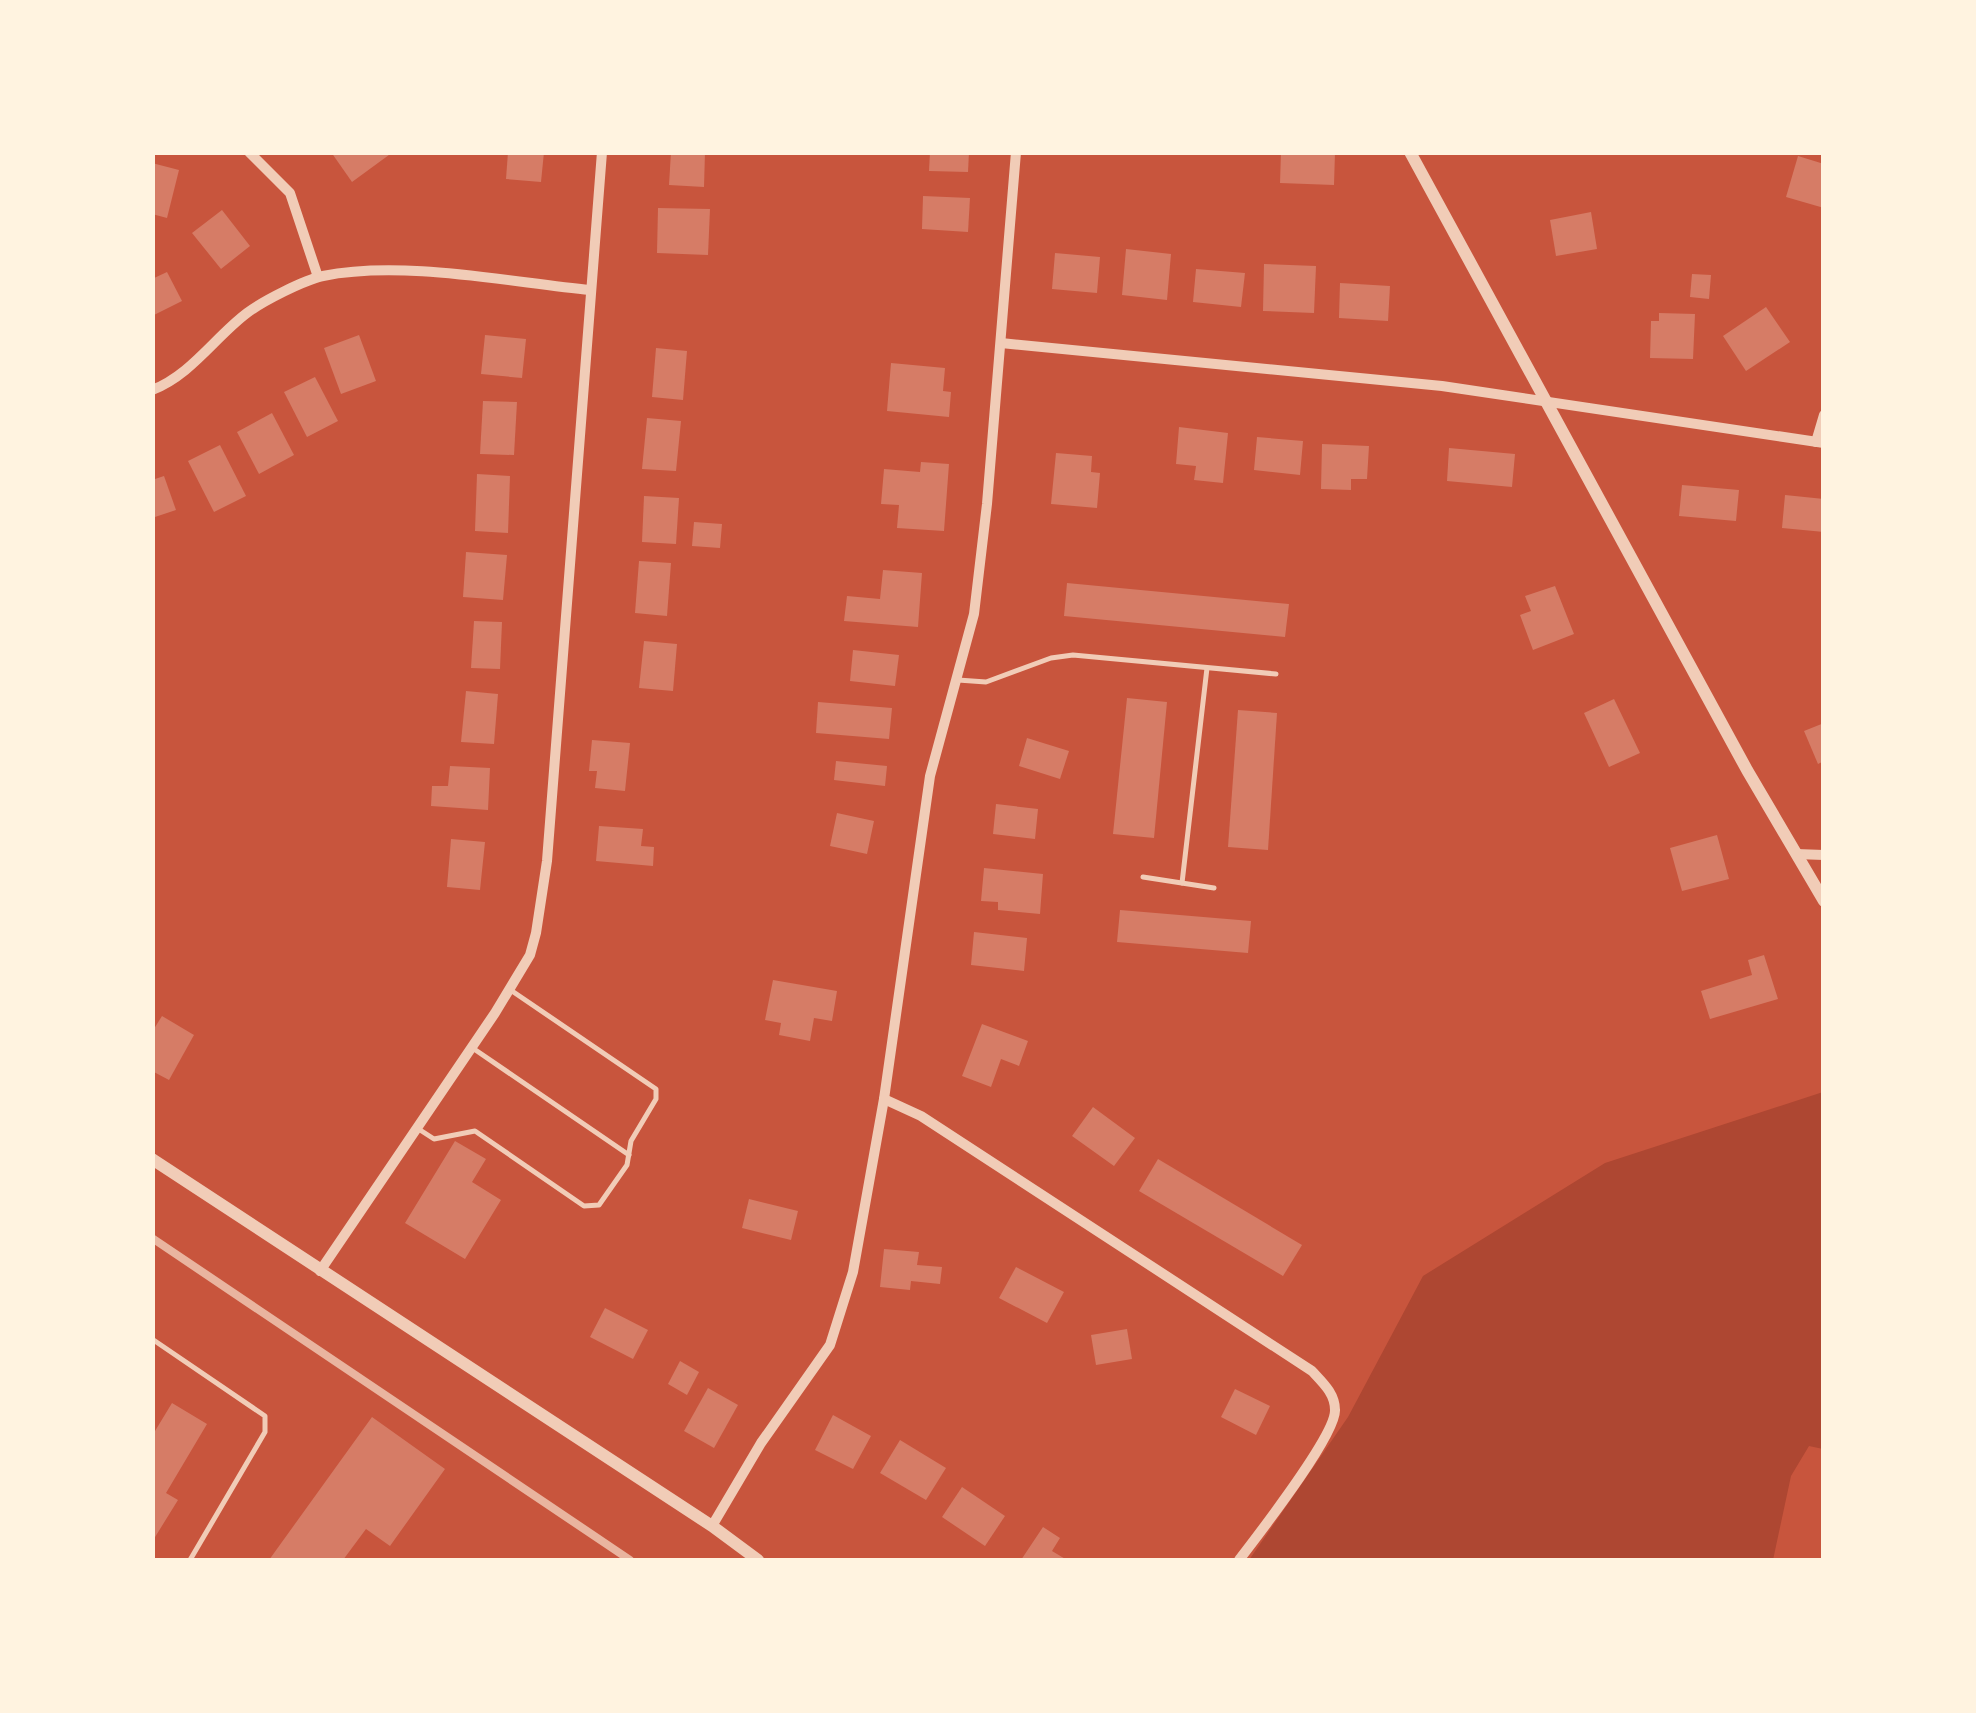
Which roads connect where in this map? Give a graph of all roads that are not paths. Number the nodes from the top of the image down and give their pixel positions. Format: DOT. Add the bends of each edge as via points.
graph roads {
  1 [pos="249,152"];
  2 [pos="602,152"];
  3 [pos="1016,152"];
  4 [pos="1410,152"];
  5 [pos="318,277"];
  6 [pos="590,290"];
  7 [pos="1002,343"];
  8 [pos="152,390"];
  9 [pos="1547,402"];
  10 [pos="1824,415"];
  11 [pos="1820,443"];
  12 [pos="1207,668"];
  13 [pos="1276,674"];
  14 [pos="958,680"];
  15 [pos="1796,854"];
  16 [pos="1824,855"];
  17 [pos="1143,876"];
  18 [pos="1182,882"];
  19 [pos="1214,888"];
  20 [pos="1824,901"];
  21 [pos="509,989"];
  22 [pos="472,1048"];
  23 [pos="884,1099"];
  24 [pos="417,1128"];
  25 [pos="629,1155"];
  26 [pos="152,1159"];
  27 [pos="320,1270"];
  28 [pos="152,1339"];
  29 [pos="712,1526"];
  30 [pos="190,1560"];
  31 [pos="758,1560"];
  32 [pos="1240,1560"];
  1 -- 5 [label="street" via="290,193"];
  2 -- 6 [label="street"];
  3 -- 7 [label="street"];
  4 -- 9 [label="street"];
  5 -- 6 [label="street" via="407,272"];
  5 -- 8 [label="street" via="248,312 196,361"];
  6 -- 21 [label="street" via="547,861 530,955"];
  7 -- 9 [label="street"];
  7 -- 14 [label="street" via="974,614"];
  9 -- 11 [label="street"];
  9 -- 15 [label="street"];
  10 -- 11 [label="street"];
  12 -- 13 [label="lane"];
  12 -- 14 [label="lane" via="1073,656 986,682"];
  12 -- 18 [label="lane"];
  14 -- 23 [label="street" via="930,776"];
  15 -- 16 [label="street"];
  15 -- 20 [label="street"];
  17 -- 18 [label="lane"];
  18 -- 19 [label="lane"];
  21 -- 22 [label="street"];
  21 -- 25 [label="lane" via="656,1088"];
  22 -- 24 [label="street"];
  22 -- 25 [label="lane"];
  23 -- 29 [label="street" via="854,1272 830,1344"];
  23 -- 32 [label="street" via="921,1116 1312,1370 1331,1396 1335,1416"];
  24 -- 25 [label="lane" via="434,1140 475,1131 584,1206 598,1205"];
  24 -- 27 [label="street"];
  26 -- 27 [label="street"];
  27 -- 29 [label="street"];
  28 -- 30 [label="lane" via="265,1416 265,1432"];
  29 -- 31 [label="street"];
}
